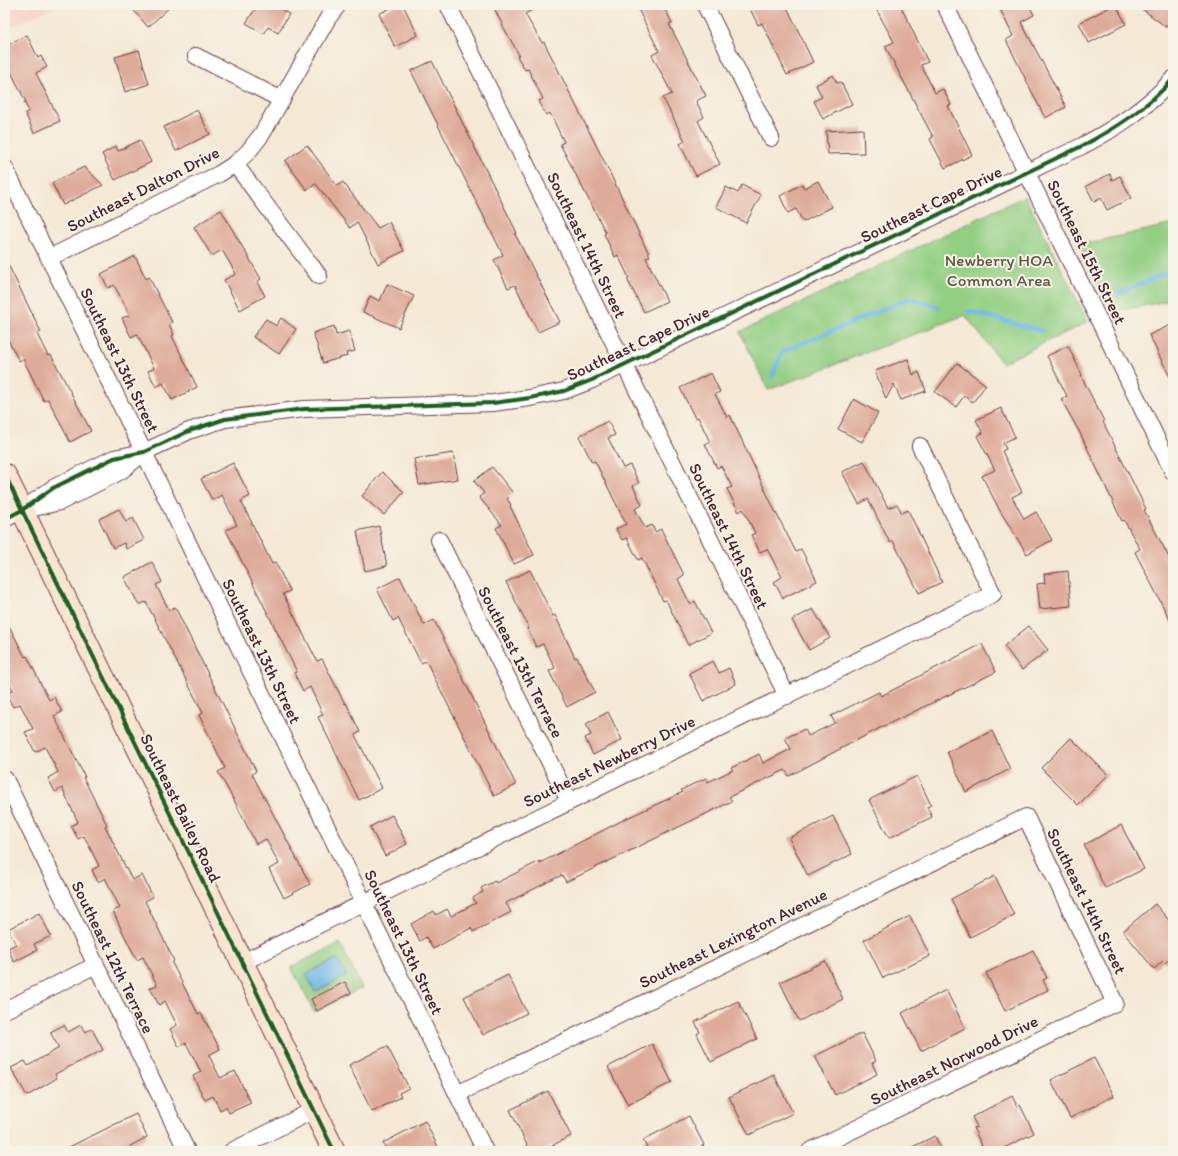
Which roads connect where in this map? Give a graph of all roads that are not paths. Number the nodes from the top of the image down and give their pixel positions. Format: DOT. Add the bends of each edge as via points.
graph roads {
  1 [pos="338,5"];
  2 [pos="448,5"];
  3 [pos="705,5"];
  4 [pos="945,5"];
  5 [pos="196,56"];
  6 [pos="1173,79"];
  7 [pos="282,100"];
  8 [pos="771,138"];
  9 [pos="234,164"];
  10 [pos="5,168"];
  11 [pos="1027,173"];
  12 [pos="49,258"];
  13 [pos="319,276"];
  14 [pos="625,365"];
  15 [pos="920,446"];
  16 [pos="144,452"];
  17 [pos="1173,472"];
  18 [pos="5,476"];
  19 [pos="13,514"];
  20 [pos="438,540"];
  21 [pos="786,696"];
  22 [pos="5,779"];
  23 [pos="570,802"];
  24 [pos="1026,817"];
  25 [pos="364,903"];
  26 [pos="241,963"];
  27 [pos="96,965"];
  28 [pos="1115,1003"];
  29 [pos="5,1010"];
  30 [pos="457,1094"];
  31 [pos="314,1110"];
  32 [pos="187,1151"];
  33 [pos="232,1151"];
  34 [pos="334,1151"];
  35 [pos="485,1151"];
  36 [pos="810,1151"];
  1 -- 7 [label="street, Southeast Dalton Drive" via="328,18"];
  2 -- 14 [label="street, Southeast 14th Street"];
  3 -- 8 [label="street"];
  4 -- 11 [label="street, Southeast 15th Street"];
  5 -- 7 [label="street"];
  6 -- 11 [label="street, Southeast Cape Drive" via="1140,110 1108,132"];
  7 -- 9 [label="street, Southeast Dalton Drive" via="262,134 248,152"];
  9 -- 12 [label="street, Southeast Dalton Drive" via="219,174"];
  9 -- 13 [label="street"];
  10 -- 12 [label="street, Southeast 13th Street"];
  11 -- 14 [label="street, Southeast Cape Drive"];
  11 -- 17 [label="street, Southeast 15th Street"];
  12 -- 16 [label="street, Southeast 13th Street"];
  14 -- 16 [label="street, Southeast Cape Drive" via="564,391 493,404 304,409 225,419 188,431"];
  14 -- 21 [label="street, Southeast 14th Street"];
  15 -- 21 [label="street, Southeast Newberry Drive" via="993,594"];
  16 -- 19 [label="street, Southeast Cape Drive" via="121,471 60,502"];
  16 -- 25 [label="street, Southeast 13th Street"];
  18 -- 19 [label="main road, Southeast Bailey Road"];
  19 -- 26 [label="main road, Southeast Bailey Road"];
  20 -- 23 [label="street, Southeast 13th Terrace"];
  21 -- 23 [label="street, Southeast Newberry Drive"];
  22 -- 27 [label="street, Southeast 12th Terrace"];
  23 -- 25 [label="street, Southeast Newberry Drive"];
  24 -- 28 [label="street, Southeast 14th Street"];
  24 -- 30 [label="street, Southeast Lexington Avenue"];
  25 -- 26 [label="street, Southeast Newberry Drive"];
  25 -- 30 [label="street, Southeast 13th Street"];
  26 -- 31 [label="main road, Southeast Bailey Road"];
  27 -- 29 [label="street"];
  27 -- 32 [label="street, Southeast 12th Terrace"];
  28 -- 36 [label="street, Southeast Norwood Drive"];
  30 -- 35 [label="street, Southeast 13th Street"];
  31 -- 33 [label="street"];
  31 -- 34 [label="main road, Southeast Bailey Road"];
}
